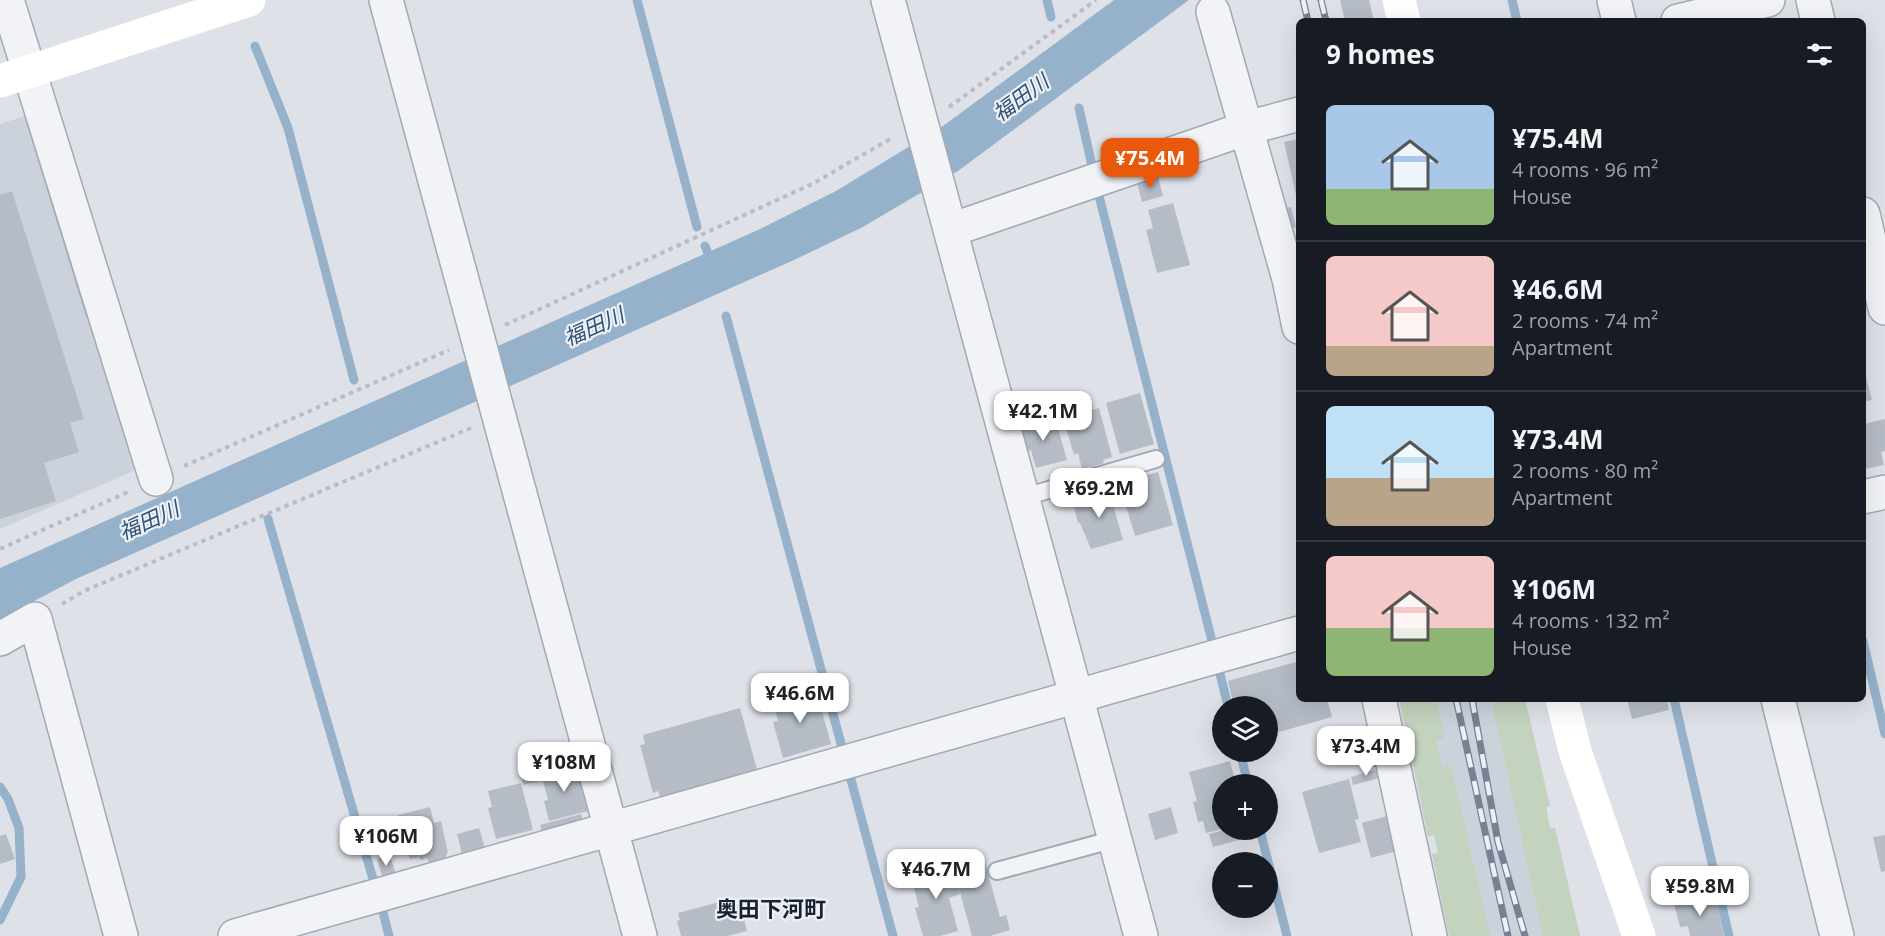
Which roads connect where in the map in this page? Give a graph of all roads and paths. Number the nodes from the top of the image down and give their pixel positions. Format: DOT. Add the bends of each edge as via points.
graph roads {
  1 [pos="7,0"];
  2 [pos="249,0"];
  3 [pos="386,0"];
  4 [pos="888,0"];
  5 [pos="1096,0"];
  6 [pos="1399,0"];
  7 [pos="1614,0"];
  8 [pos="1768,0"];
  9 [pos="1813,0"];
  10 [pos="1213,12"];
  11 [pos="1403,18"];
  12 [pos="1618,18"];
  13 [pos="1691,18"];
  14 [pos="1817,18"];
  15 [pos="15,76"];
  16 [pos="1296,115"];
  17 [pos="921,122"];
  18 [pos="1247,128"];
  19 [pos="1866,227"];
  20 [pos="951,230"];
  21 [pos="1885,308"];
  22 [pos="1296,313"];
  23 [pos="479,337"];
  24 [pos="499,416"];
  25 [pos="1156,459"];
  26 [pos="156,479"];
  27 [pos="1885,492"];
  28 [pos="1866,496"];
  29 [pos="1024,497"];
  30 [pos="0,549"];
  31 [pos="35,619"];
  32 [pos="1296,634"];
  33 [pos="0,639"];
  34 [pos="1077,696"];
  35 [pos="1380,702"];
  36 [pos="1563,702"];
  37 [pos="1779,702"];
  38 [pos="611,829"];
  39 [pos="1115,839"];
  40 [pos="997,871"];
  41 [pos="121,936"];
  42 [pos="235,936"];
  43 [pos="640,936"];
  44 [pos="1141,936"];
  45 [pos="1430,936"];
  46 [pos="1639,936"];
  47 [pos="1837,936"];
  1 -- 15 [label="street"];
  2 -- 15 [label="street"];
  3 -- 23 [label="street"];
  4 -- 17 [label="street"];
  5 -- 17 [label="path" via="961,100"];
  6 -- 11 [label="street"];
  7 -- 12 [label="street"];
  8 -- 13 [label="street"];
  9 -- 14 [label="street"];
  10 -- 18 [label="street"];
  15 -- 26 [label="street"];
  16 -- 18 [label="street"];
  17 -- 20 [label="street"];
  17 -- 23 [label="path" via="814,183"];
  18 -- 20 [label="street"];
  18 -- 22 [label="street"];
  19 -- 21 [label="street"];
  20 -- 29 [label="street"];
  23 -- 24 [label="street"];
  23 -- 26 [label="path"];
  24 -- 31 [label="path" via="84,591"];
  24 -- 38 [label="street"];
  25 -- 29 [label="lane"];
  26 -- 30 [label="path"];
  27 -- 28 [label="street"];
  29 -- 34 [label="street"];
  31 -- 33 [label="street"];
  31 -- 41 [label="street"];
  32 -- 34 [label="street"];
  34 -- 38 [label="street"];
  34 -- 39 [label="street"];
  35 -- 45 [label="street"];
  36 -- 46 [label="street" via="1575,751"];
  37 -- 47 [label="street"];
  38 -- 42 [label="street"];
  38 -- 43 [label="street"];
  39 -- 40 [label="lane"];
  39 -- 44 [label="street"];
}
